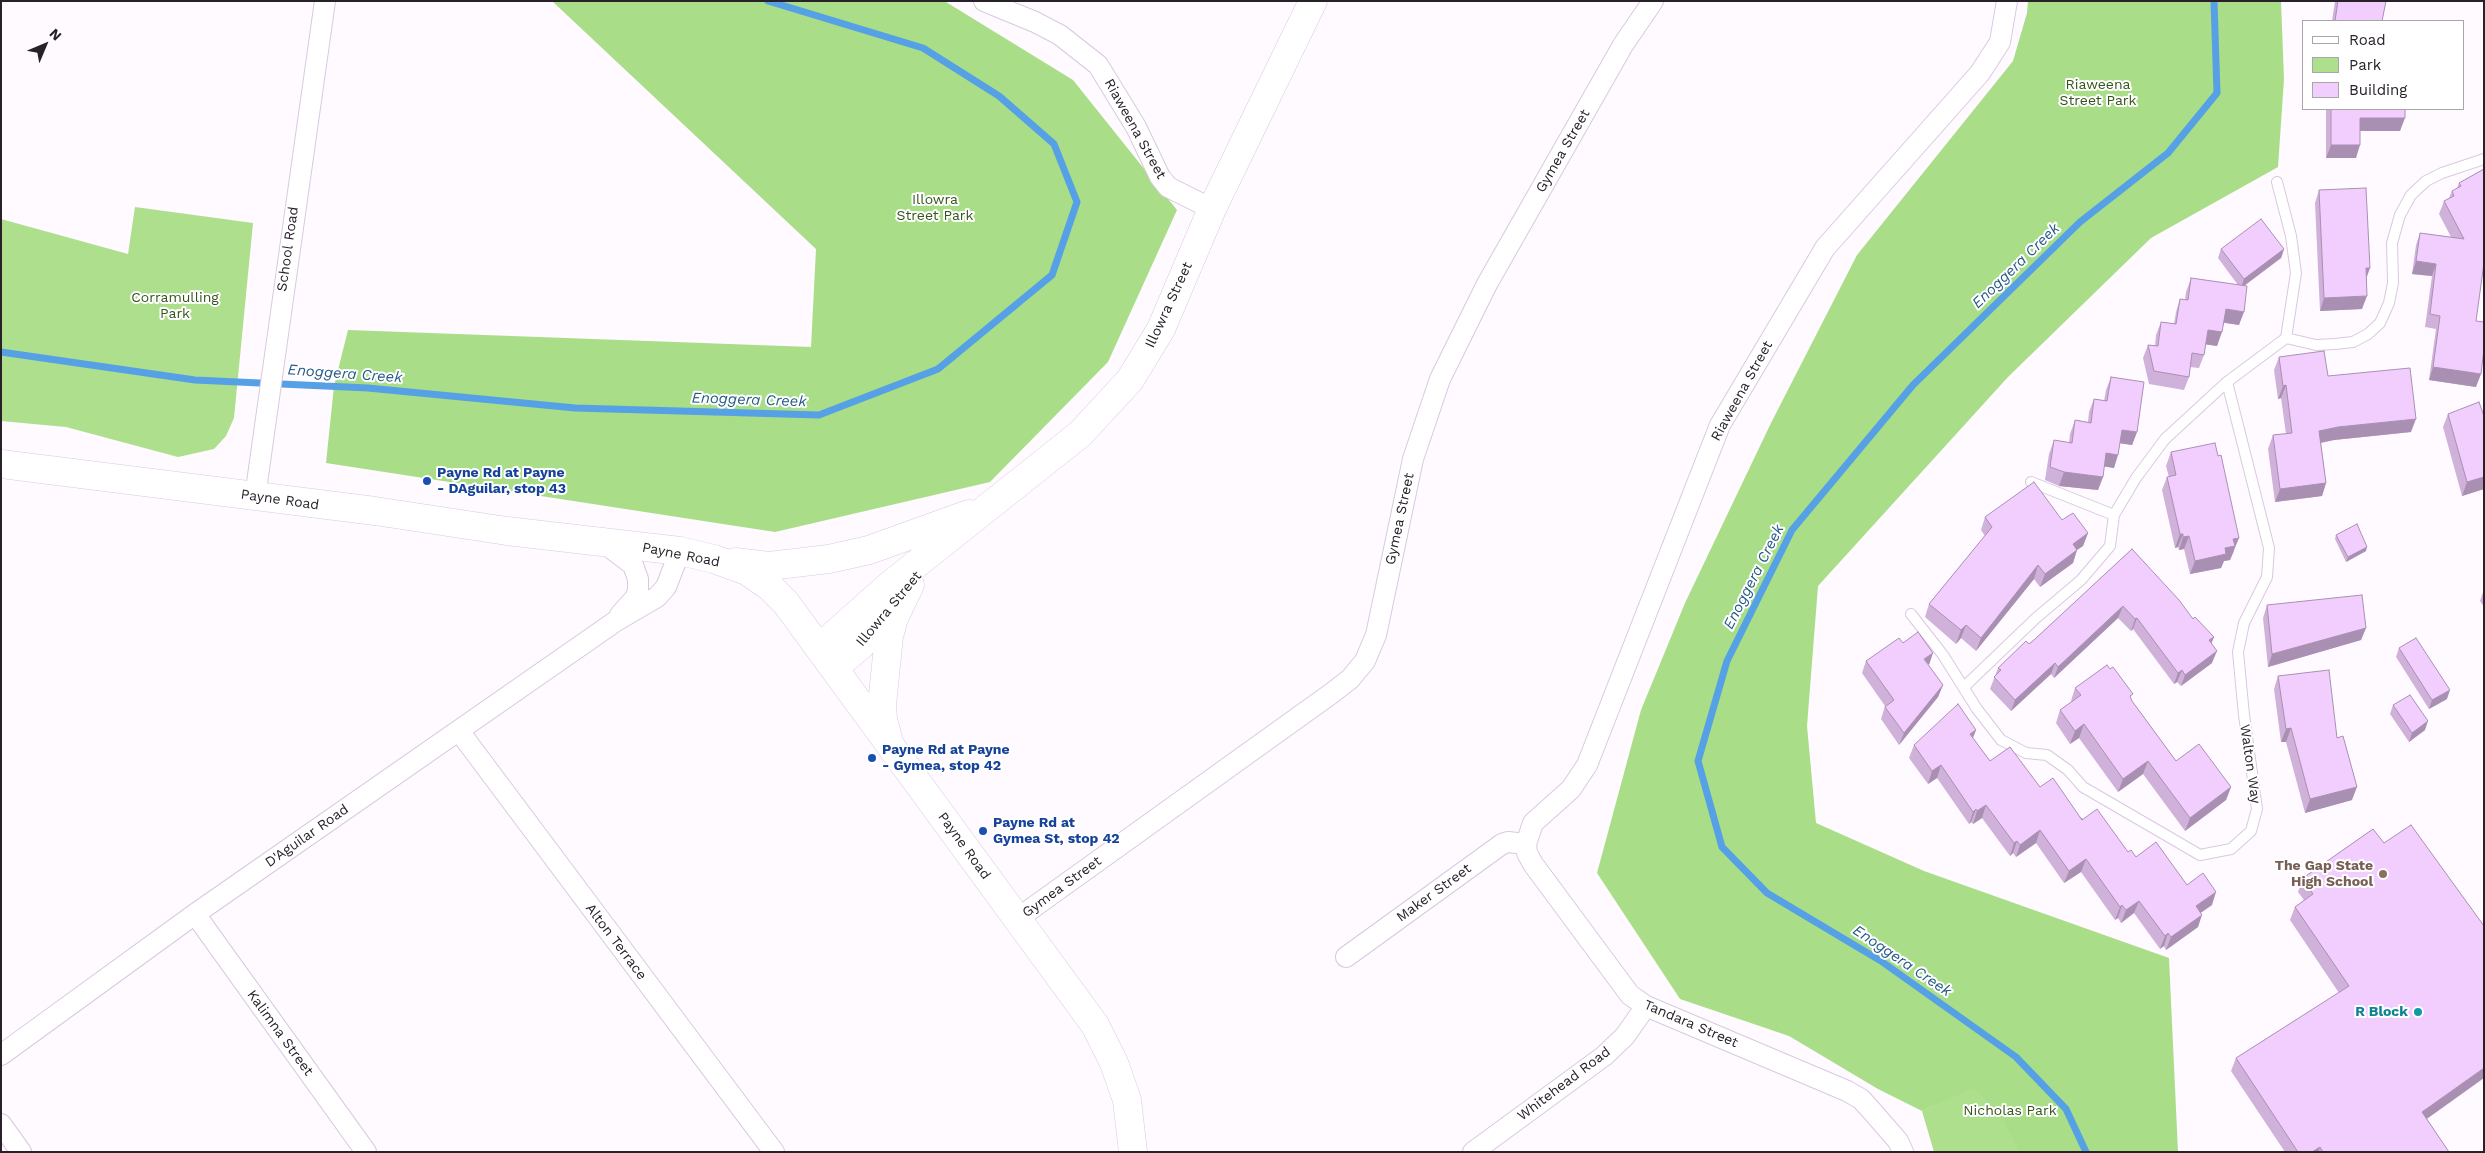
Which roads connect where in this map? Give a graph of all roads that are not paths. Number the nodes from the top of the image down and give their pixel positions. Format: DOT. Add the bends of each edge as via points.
graph roads {
  1 [pos="325,1"];
  2 [pos="984,1"];
  3 [pos="1314,1"];
  4 [pos="1653,1"];
  5 [pos="2007,1"];
  6 [pos="2484,159"];
  7 [pos="2277,182"];
  8 [pos="1212,209"];
  9 [pos="2286,338"];
  10 [pos="2227,382"];
  11 [pos="1,464"];
  12 [pos="2031,482"];
  13 [pos="255,497"];
  14 [pos="995,503"];
  15 [pos="2114,515"];
  16 [pos="602,542"];
  17 [pos="941,546"];
  18 [pos="680,551"];
  19 [pos="714,559"];
  20 [pos="910,585"];
  21 [pos="1911,614"];
  22 [pos="616,621"];
  23 [pos="827,658"];
  24 [pos="1964,688"];
  25 [pos="459,731"];
  26 [pos="891,746"];
  27 [pos="1526,844"];
  28 [pos="195,914"];
  29 [pos="1018,919"];
  30 [pos="1346,957"];
  31 [pos="1646,1006"];
  32 [pos="1,1055"];
  33 [pos="1,1124"];
  34 [pos="21,1152"];
  35 [pos="366,1152"];
  36 [pos="774,1152"];
  37 [pos="1133,1152"];
  38 [pos="1473,1152"];
  39 [pos="1903,1152"];
  1 -- 13 [label="street, School Road"];
  2 -- 8 [label="street, Riaweena Street" via="1060,35 1098,65 1136,128 1160,177 1168,187"];
  3 -- 8 [label="street, Illowra Street"];
  4 -- 29 [label="street, Gymea Street" via="1623,45 1487,284 1440,379 1413,459 1376,635 1365,660 1350,679 1332,693"];
  5 -- 27 [label="street, Riaweena Street" via="2000,42 1980,73 1825,248 1720,426 1587,765 1571,789 1533,824"];
  6 -- 9 [label="lane" via="2442,173 2426,181 2411,195 2400,215 2392,243 2393,283 2389,303 2380,323 2368,334 2352,342 2316,345"];
  7 -- 9 [label="lane" via="2291,236 2296,273"];
  8 -- 14 [label="street, Illowra Street" via="1161,329 1130,380 1080,434"];
  9 -- 10 [label="lane"];
  10 -- 15 [label="lane" via="2165,439"];
  10 -- 24 [label="lane, Walton Way" via="2270,548 2267,577 2244,623 2238,652 2257,809 2251,831 2231,849 2200,855 2083,787 2068,770 2047,755 2026,753 2001,740"];
  11 -- 13 [label="street, Payne Road"];
  12 -- 15 [label="lane"];
  13 -- 16 [label="street, Payne Road"];
  14 -- 17 [label="street, Illowra Street"];
  14 -- 19 [label="street" via="869,550 829,559 769,566"];
  15 -- 24 [label="lane" via="2110,546 2081,580 2036,618"];
  16 -- 18 [label="street, Payne Road"];
  16 -- 22 [label="street, D'Aguilar Road" via="633,565 638,579 636,597"];
  17 -- 20 [label="street, Illowra Street"];
  17 -- 23 [label="street, Illowra Street" via="890,585"];
  18 -- 19 [label="street, Payne Road"];
  18 -- 22 [label="street, D'Aguilar Road" via="666,587 657,598"];
  19 -- 23 [label="street, Payne Road" via="747,571 770,586"];
  20 -- 23 [label="street, Illowra Street" via="886,618"];
  20 -- 26 [label="street" via="894,618 884,671 883,720"];
  21 -- 24 [label="lane, Walton Way"];
  22 -- 25 [label="street, D'Aguilar Road"];
  23 -- 26 [label="street, Payne Road"];
  25 -- 28 [label="street, D'Aguilar Road"];
  25 -- 36 [label="street, Alton Terrace"];
  26 -- 29 [label="street, Payne Road"];
  27 -- 30 [label="street, Maker Street" via="1502,844"];
  27 -- 31 [label="street, Tandara Street" via="1533,864 1619,982"];
  28 -- 32 [label="street, D'Aguilar Road"];
  28 -- 35 [label="street, Kalimna Street"];
  29 -- 37 [label="street, Payne Road" via="1095,1025 1110,1055 1127,1100"];
  31 -- 38 [label="street, Whitehead Road" via="1625,1036 1604,1056"];
  31 -- 39 [label="street, Tandara Street" via="1847,1091 1861,1099 1898,1141"];
  33 -- 34 [label="street"];
}
